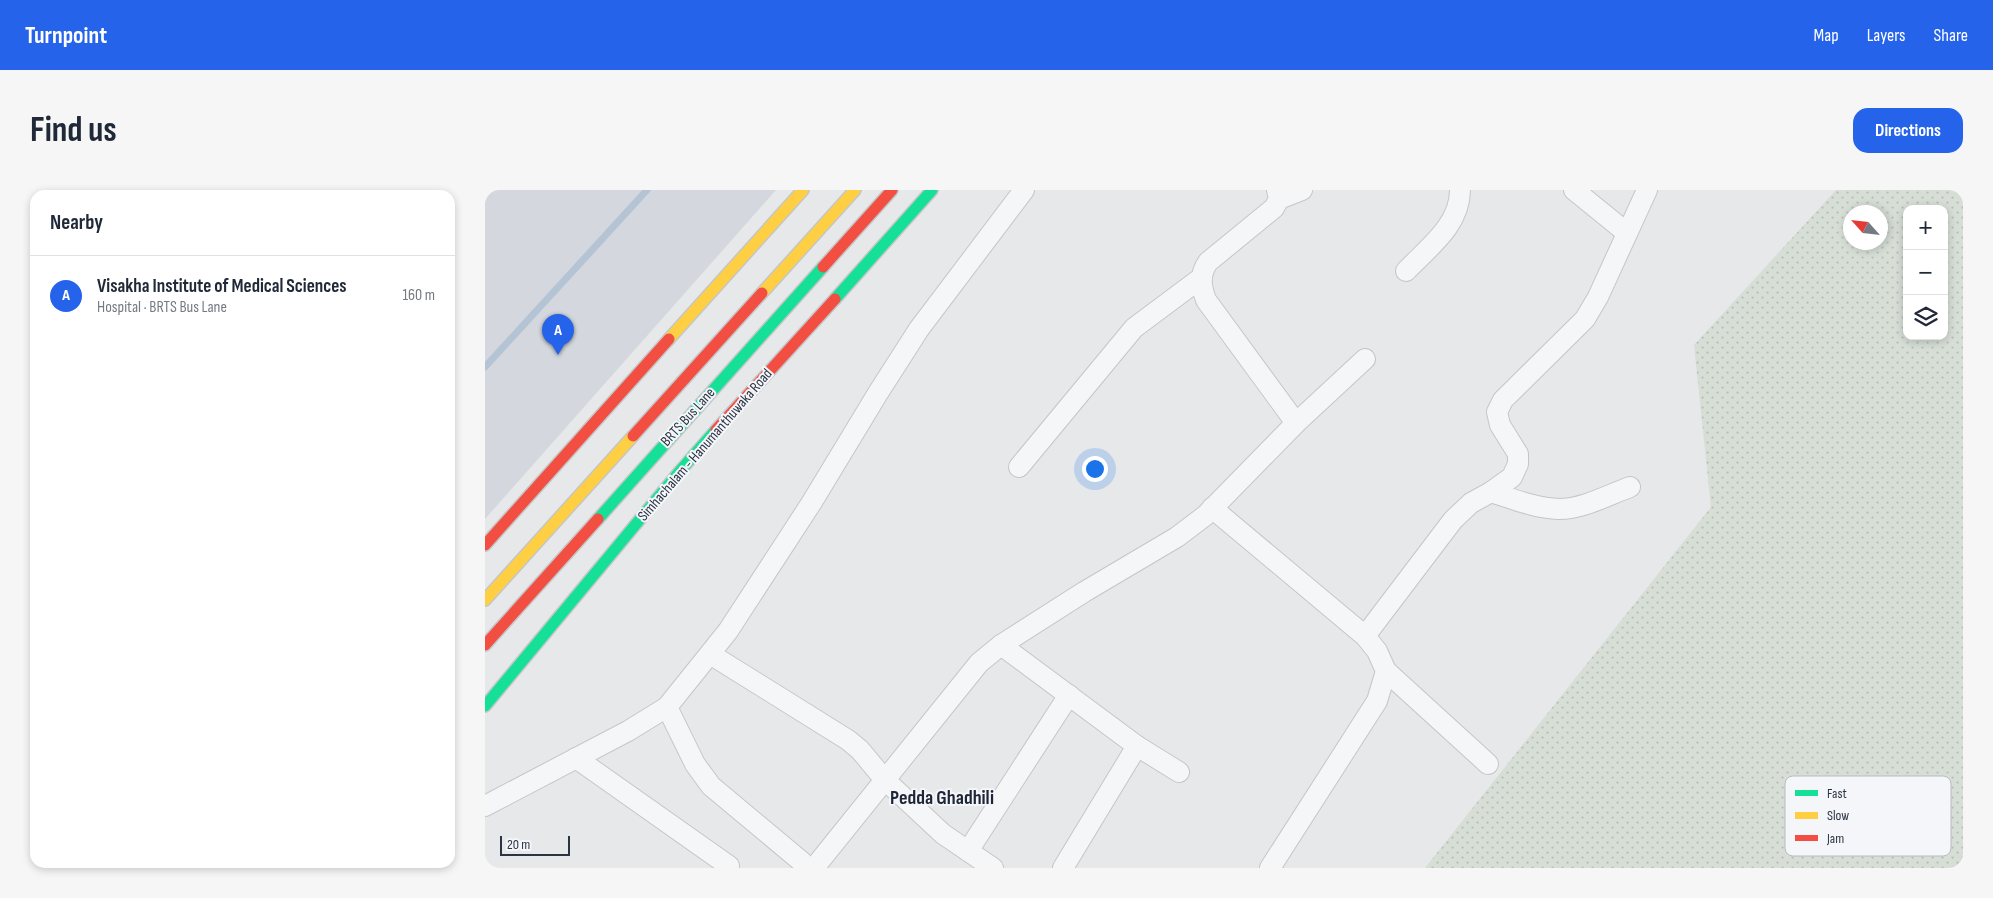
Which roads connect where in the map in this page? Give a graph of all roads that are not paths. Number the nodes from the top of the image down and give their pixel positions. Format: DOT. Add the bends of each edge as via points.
graph roads {
  1 [pos="803,190"];
  2 [pos="855,190"];
  3 [pos="892,190"];
  4 [pos="932,190"];
  5 [pos="1024,190"];
  6 [pos="1303,190"];
  7 [pos="1461,190"];
  8 [pos="1574,190"];
  9 [pos="1647,190"];
  10 [pos="1278,194"];
  11 [pos="1627,234"];
  12 [pos="1406,271"];
  13 [pos="1201,278"];
  14 [pos="1365,359"];
  15 [pos="1296,423"];
  16 [pos="1019,467"];
  17 [pos="1629,486"];
  18 [pos="1491,492"];
  19 [pos="1212,508"];
  20 [pos="485,545"];
  21 [pos="485,600"];
  22 [pos="1365,636"];
  23 [pos="485,645"];
  24 [pos="1001,645"];
  25 [pos="710,654"];
  26 [pos="1386,671"];
  27 [pos="1069,696"];
  28 [pos="485,706"];
  29 [pos="667,707"];
  30 [pos="1137,746"];
  31 [pos="576,758"];
  32 [pos="1488,764"];
  33 [pos="1179,772"];
  34 [pos="885,780"];
  35 [pos="485,806"];
  36 [pos="968,851"];
  37 [pos="729,866"];
  38 [pos="806,868"];
  39 [pos="814,868"];
  40 [pos="993,868"];
  41 [pos="1063,868"];
  42 [pos="1270,868"];
  1 -- 20 [label="main road"];
  2 -- 21 [label="main road"];
  3 -- 23 [label="main road, BRTS Bus Lane"];
  4 -- 28 [label="main road, Simhachalam - Hanumanthuwaka Road" via="680,471"];
  5 -- 25 [label="street" via="919,329 813,502"];
  6 -- 10 [label="street"];
  7 -- 12 [label="street" via="1460,203 1450,226"];
  8 -- 11 [label="street"];
  9 -- 11 [label="street"];
  10 -- 13 [label="street" via="1274,208 1208,262"];
  11 -- 18 [label="street" via="1585,319 1503,400 1497,412 1518,454 1518,464 1512,477"];
  13 -- 15 [label="street" via="1206,300"];
  13 -- 16 [label="street" via="1134,328"];
  14 -- 15 [label="street"];
  15 -- 19 [label="street"];
  17 -- 18 [label="street" via="1585,504 1561,509 1532,506"];
  18 -- 22 [label="street" via="1471,503 1453,520"];
  19 -- 22 [label="street"];
  19 -- 24 [label="street" via="1177,537"];
  22 -- 26 [label="street" via="1377,651"];
  24 -- 27 [label="street"];
  24 -- 34 [label="street" via="979,663"];
  25 -- 29 [label="street"];
  25 -- 34 [label="street" via="849,740"];
  26 -- 32 [label="street"];
  26 -- 42 [label="street" via="1377,701"];
  27 -- 30 [label="street"];
  27 -- 36 [label="street"];
  29 -- 31 [label="street"];
  29 -- 38 [label="street" via="695,764 711,786 803,862"];
  30 -- 33 [label="street"];
  30 -- 41 [label="street"];
  31 -- 35 [label="street"];
  31 -- 37 [label="street"];
  34 -- 36 [label="street" via="943,834"];
  34 -- 39 [label="street"];
  36 -- 40 [label="street"];
}
